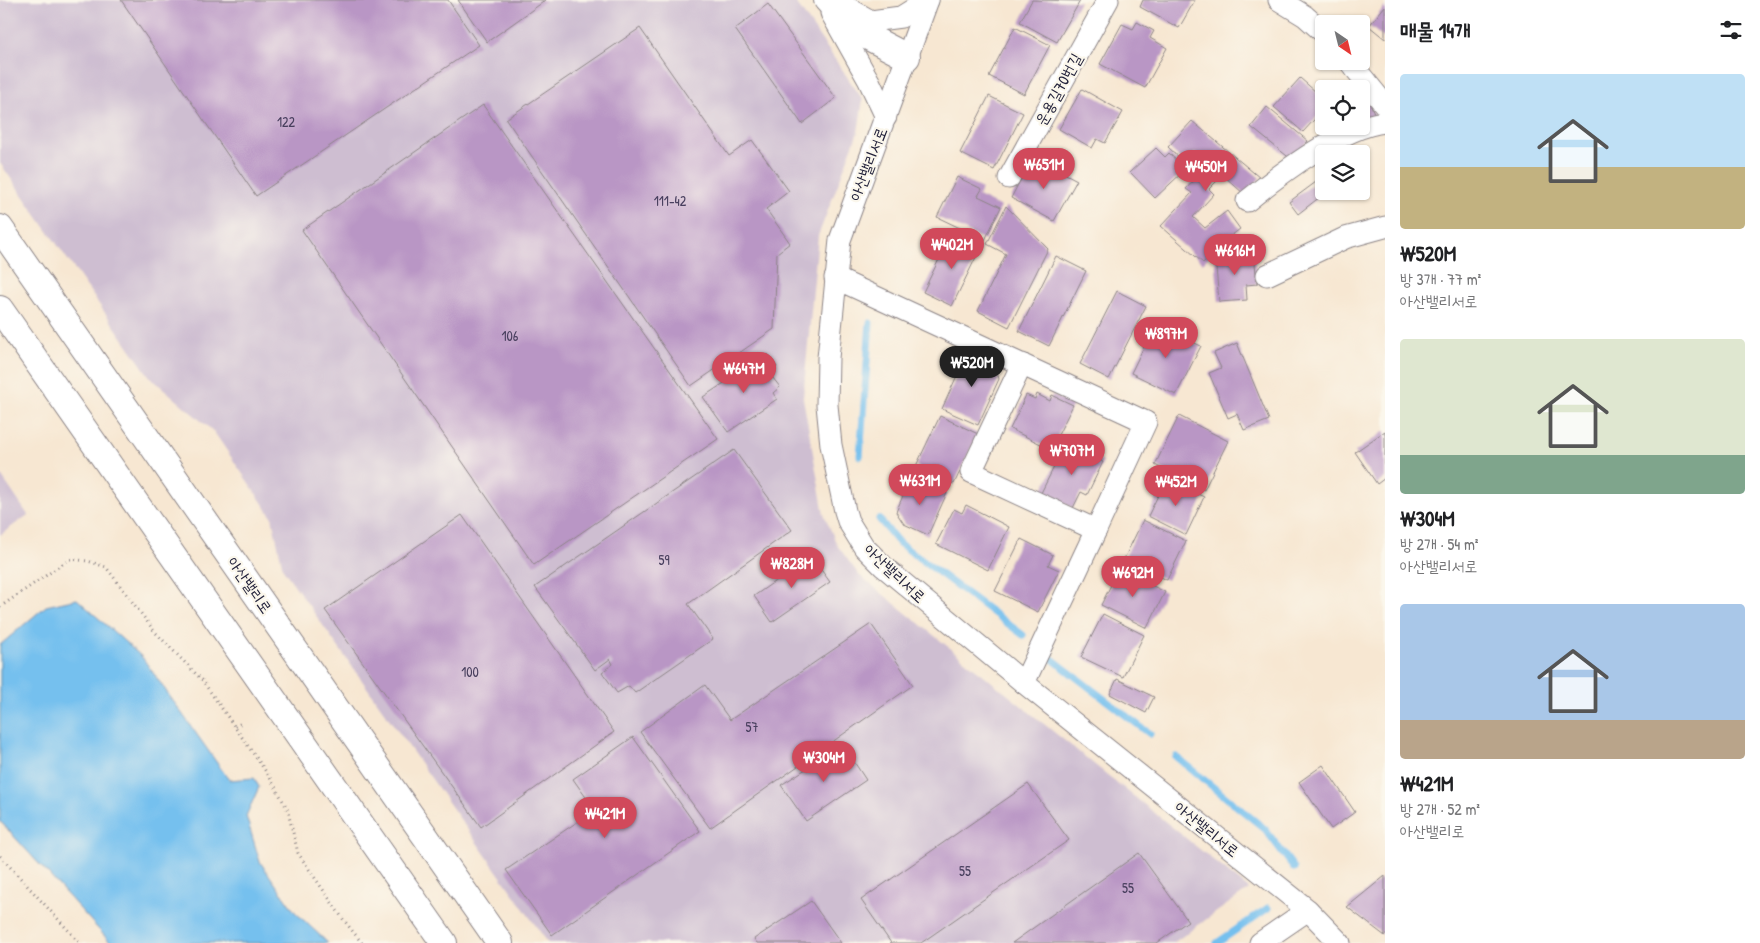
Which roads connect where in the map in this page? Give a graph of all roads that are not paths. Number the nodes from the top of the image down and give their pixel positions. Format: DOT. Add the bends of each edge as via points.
graph roads {
  1 [pos="825,0"];
  2 [pos="834,0"];
  3 [pos="928,0"];
  4 [pos="1108,0"];
  5 [pos="1279,0"];
  6 [pos="1315,25"];
  7 [pos="908,57"];
  8 [pos="1356,70"];
  9 [pos="1385,105"];
  10 [pos="886,116"];
  11 [pos="1385,122"];
  12 [pos="1009,178"];
  13 [pos="1248,201"];
  14 [pos="1385,227"];
  15 [pos="0,228"];
  16 [pos="1267,275"];
  17 [pos="835,278"];
  18 [pos="0,309"];
  19 [pos="1022,364"];
  20 [pos="1096,530"];
  21 [pos="1024,683"];
  22 [pos="1308,910"];
  23 [pos="444,943"];
  24 [pos="500,943"];
  25 [pos="1260,943"];
  26 [pos="1340,943"];
  1 -- 7 [label="street" via="855,30"];
  1 -- 10 [label="street"];
  2 -- 3 [label="street" via="871,21 900,17"];
  3 -- 7 [label="street, 아산밸리서로"];
  4 -- 12 [label="street, 운용길70번길"];
  5 -- 6 [label="street"];
  7 -- 10 [label="street, 아산밸리서로"];
  8 -- 9 [label="street"];
  10 -- 17 [label="street, 아산밸리서로" via="844,225"];
  11 -- 13 [label="street" via="1373,123 1332,142 1282,172"];
  14 -- 16 [label="street" via="1345,238"];
  15 -- 24 [label="street, 아산밸리로"];
  17 -- 19 [label="street"];
  17 -- 21 [label="street, 아산밸리서로" via="827,404 830,445 848,521 864,547 884,567"];
  18 -- 23 [label="street"];
  19 -- 20 [label="street" via="1146,422"];
  19 -- 20 [label="street" via="971,472"];
  20 -- 21 [label="street"];
  21 -- 22 [label="street, 아산밸리서로"];
  22 -- 25 [label="street"];
  22 -- 26 [label="street, 아산밸리서로"];
}
